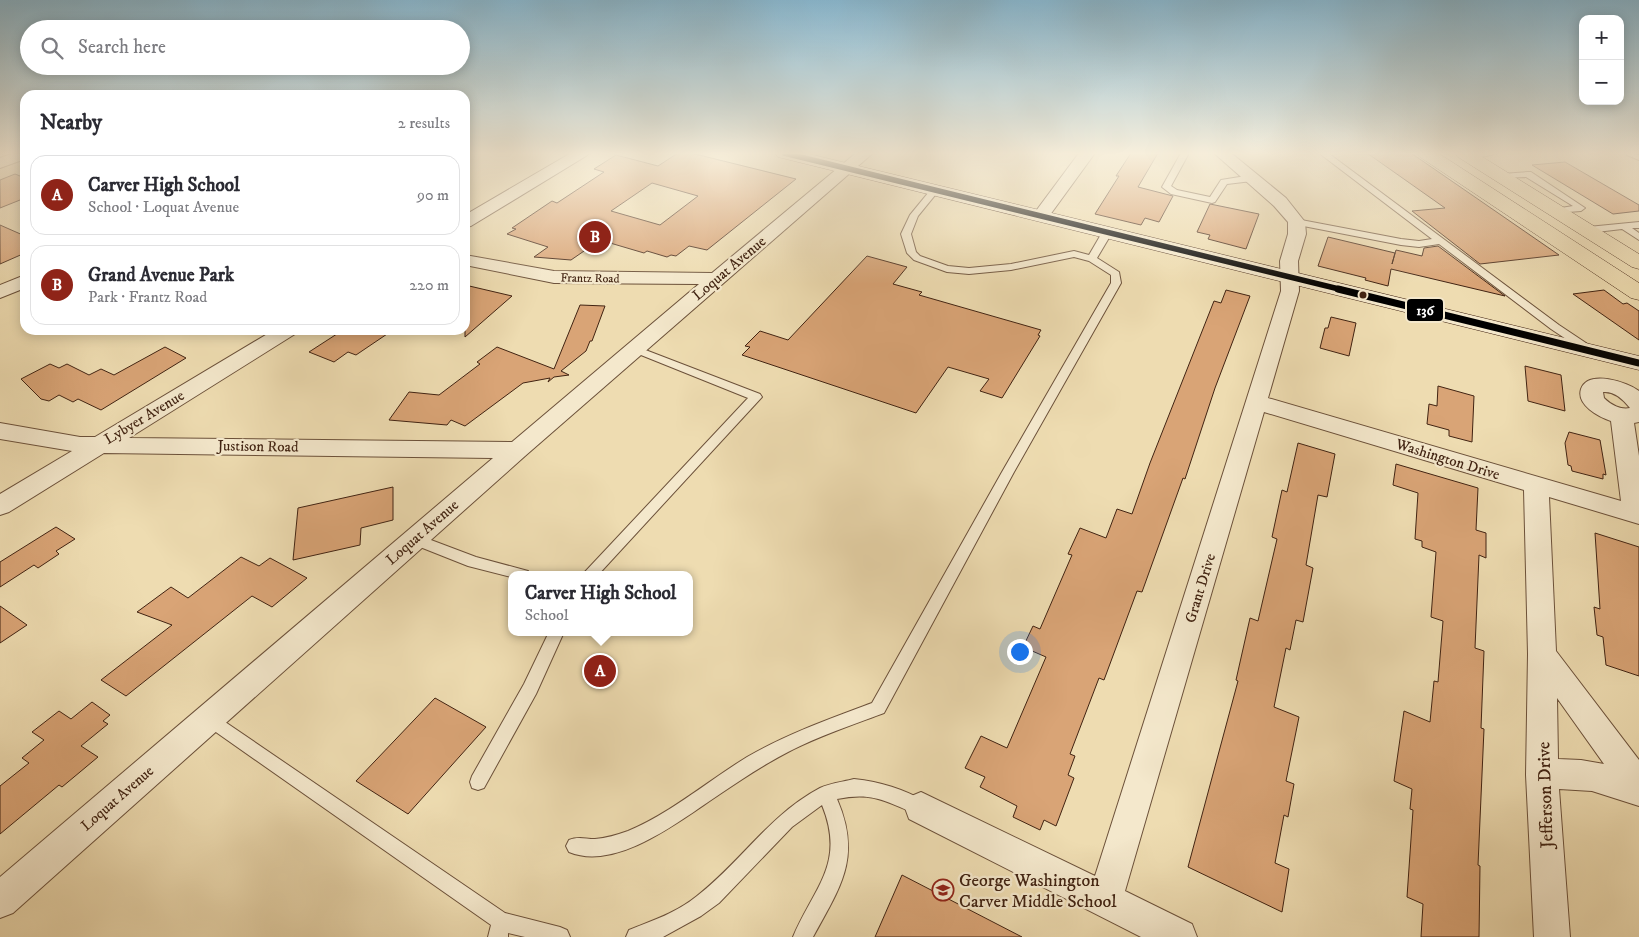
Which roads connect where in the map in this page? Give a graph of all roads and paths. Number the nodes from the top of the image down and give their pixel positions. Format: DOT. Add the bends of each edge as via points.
graph roads {
  1 [pos="507,197"];
  2 [pos="813,197"];
  3 [pos="929,197"];
  4 [pos="968,197"];
  5 [pos="1053,197"];
  6 [pos="1199,197"];
  7 [pos="1214,197"];
  8 [pos="1274,197"];
  9 [pos="1382,197"];
  10 [pos="1493,197"];
  11 [pos="1535,197"];
  12 [pos="1040,214"];
  13 [pos="470,219"];
  14 [pos="1296,222"];
  15 [pos="1639,225"];
  16 [pos="1624,227"];
  17 [pos="1588,230"];
  18 [pos="1108,231"];
  19 [pos="1639,236"];
  20 [pos="1442,241"];
  21 [pos="1092,258"];
  22 [pos="470,261"];
  23 [pos="1639,263"];
  24 [pos="1290,276"];
  25 [pos="717,279"];
  26 [pos="20,283"];
  27 [pos="0,292"];
  28 [pos="1639,293"];
  29 [pos="280,335"];
  30 [pos="635,349"];
  31 [pos="1590,350"];
  32 [pos="1639,362"];
  33 [pos="1257,402"];
  34 [pos="1633,411"];
  35 [pos="0,431"];
  36 [pos="97,446"];
  37 [pos="517,450"];
  38 [pos="1536,485"];
  39 [pos="0,506"];
  40 [pos="1637,515"];
  41 [pos="415,539"];
  42 [pos="508,571"];
  43 [pos="593,571"];
  44 [pos="555,636"];
  45 [pos="1542,654"];
  46 [pos="209,718"];
  47 [pos="1542,776"];
  48 [pos="478,782"];
  49 [pos="1639,786"];
  50 [pos="1639,791"];
  51 [pos="826,794"];
  52 [pos="921,808"];
  53 [pos="576,846"];
  54 [pos="0,900"];
  55 [pos="1105,900"];
  56 [pos="499,929"];
  57 [pos="560,937"];
  58 [pos="636,937"];
  59 [pos="804,937"];
  60 [pos="1179,937"];
  61 [pos="1552,937"];
  1 -- 13 [label="street"];
  2 -- 25 [label="street, Loquat Avenue"];
  3 -- 21 [label="lane" via="914,215 906,234 912,253 925,262 969,271 1011,267 1074,254"];
  4 -- 12 [label="main road"];
  5 -- 12 [label="street"];
  6 -- 7 [label="lane" via="1212,200"];
  8 -- 14 [label="street"];
  9 -- 20 [label="lane"];
  10 -- 28 [label="highway"];
  11 -- 17 [label="highway"];
  12 -- 18 [label="main road"];
  14 -- 20 [label="lane" via="1401,242"];
  14 -- 24 [label="street" via="1297,234 1289,260"];
  15 -- 16 [label="lane"];
  16 -- 17 [label="lane"];
  16 -- 19 [label="lane"];
  17 -- 23 [label="highway"];
  18 -- 21 [label="lane"];
  18 -- 24 [label="main road"];
  20 -- 31 [label="lane"];
  21 -- 53 [label="lane" via="1116,274 1116,283 878,708 794,740 646,831 609,846 588,849"];
  22 -- 25 [label="street, Frantz Road" via="554,277"];
  24 -- 31 [label="main road"];
  24 -- 33 [label="street, Grant Drive" via="1288,300"];
  25 -- 30 [label="street, Loquat Avenue"];
  26 -- 27 [label="street"];
  29 -- 36 [label="street, Lybyer Avenue"];
  30 -- 37 [label="street, Loquat Avenue"];
  30 -- 43 [label="lane" via="756,397"];
  31 -- 32 [label="main road"];
  33 -- 38 [label="street, Washington Drive"];
  33 -- 55 [label="street, Grant Drive"];
  34 -- 40 [label="street"];
  35 -- 36 [label="street, Justison Road"];
  36 -- 37 [label="street, Justison Road"];
  36 -- 39 [label="street, Lybyer Avenue"];
  37 -- 41 [label="street, Loquat Avenue"];
  38 -- 40 [label="street, Washington Drive"];
  38 -- 45 [label="street, Jefferson Drive"];
  41 -- 42 [label="lane" via="473,562"];
  41 -- 46 [label="street, Loquat Avenue"];
  44 -- 48 [label="lane" via="530,689"];
  45 -- 47 [label="street, Jefferson Drive"];
  45 -- 49 [label="street"];
  46 -- 54 [label="street, Loquat Avenue"];
  46 -- 56 [label="lane"];
  47 -- 50 [label="street" via="1587,774"];
  47 -- 61 [label="street, Jefferson Drive"];
  51 -- 52 [label="lane" via="851,788 879,790"];
  51 -- 58 [label="lane" via="786,820 722,887 696,909 663,928"];
  51 -- 59 [label="lane" via="840,833 839,858 829,887"];
  52 -- 55 [label="street"];
  55 -- 60 [label="street"];
  56 -- 57 [label="lane"];
}
